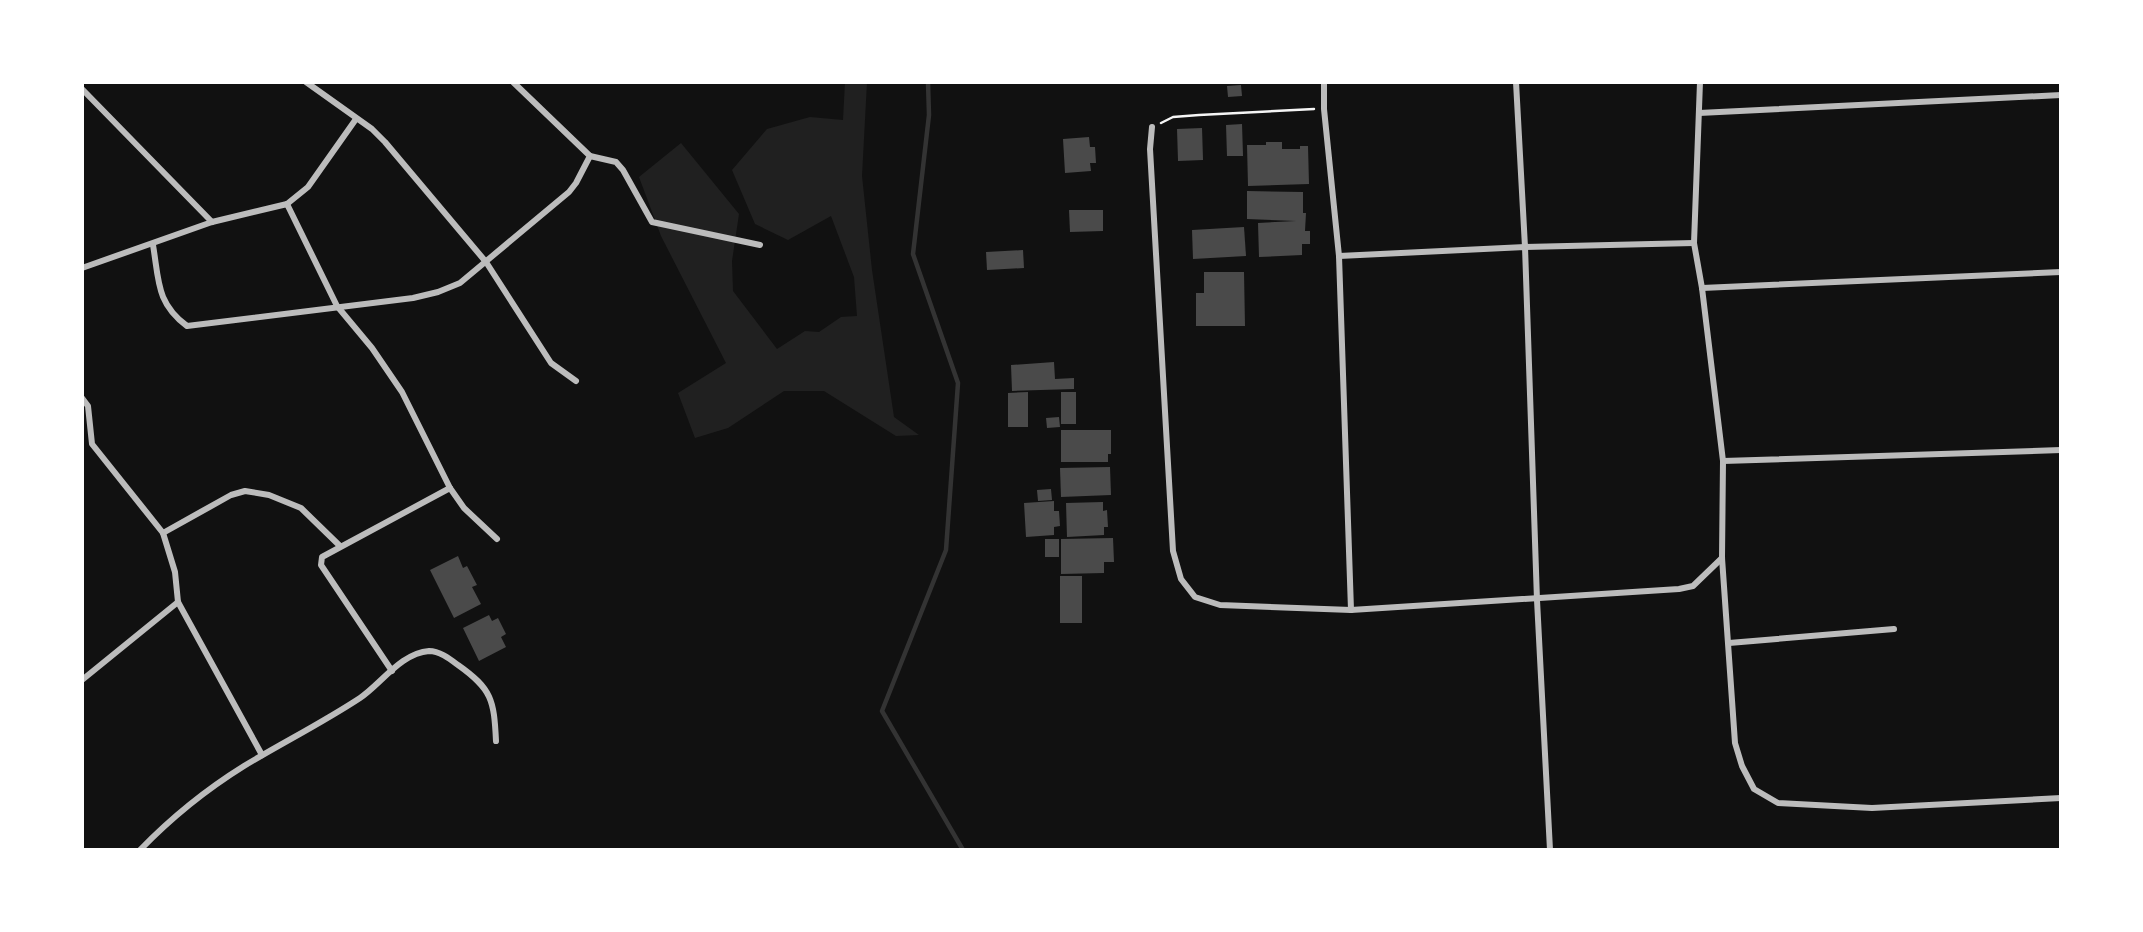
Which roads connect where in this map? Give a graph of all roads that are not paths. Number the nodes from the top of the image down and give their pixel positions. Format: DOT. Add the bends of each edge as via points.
graph roads {
  1 [pos="306,82"];
  2 [pos="513,82"];
  3 [pos="1324,82"];
  4 [pos="1516,82"];
  5 [pos="1700,82"];
  6 [pos="82,89"];
  7 [pos="2061,95"];
  8 [pos="1699,113"];
  9 [pos="356,118"];
  10 [pos="1152,127"];
  11 [pos="590,156"];
  12 [pos="287,204"];
  13 [pos="212,222"];
  14 [pos="1694,243"];
  15 [pos="153,245"];
  16 [pos="760,245"];
  17 [pos="1525,247"];
  18 [pos="1339,256"];
  19 [pos="486,262"];
  20 [pos="82,268"];
  21 [pos="2061,272"];
  22 [pos="1702,288"];
  23 [pos="337,306"];
  24 [pos="576,381"];
  25 [pos="82,398"];
  26 [pos="2061,450"];
  27 [pos="1723,461"];
  28 [pos="450,488"];
  29 [pos="163,533"];
  30 [pos="497,539"];
  31 [pos="340,546"];
  32 [pos="1722,558"];
  33 [pos="1537,600"];
  34 [pos="178,601"];
  35 [pos="1351,610"];
  36 [pos="1894,628"];
  37 [pos="1729,643"];
  38 [pos="392,671"];
  39 [pos="82,680"];
  40 [pos="496,741"];
  41 [pos="262,755"];
  42 [pos="2061,799"];
  43 [pos="141,850"];
  44 [pos="1550,850"];
  1 -- 9 [label="street"];
  2 -- 11 [label="street"];
  3 -- 18 [label="street"];
  4 -- 17 [label="street"];
  5 -- 8 [label="street"];
  6 -- 13 [label="street"];
  7 -- 8 [label="street"];
  8 -- 14 [label="street"];
  9 -- 12 [label="street" via="308,187"];
  9 -- 19 [label="street" via="385,142"];
  10 -- 35 [label="street" via="1173,551 1181,579 1195,597 1220,605"];
  11 -- 16 [label="street" via="616,162 652,222"];
  11 -- 19 [label="street" via="569,192"];
  12 -- 13 [label="street"];
  12 -- 23 [label="street"];
  13 -- 15 [label="street"];
  14 -- 17 [label="street"];
  14 -- 22 [label="street"];
  15 -- 20 [label="street"];
  15 -- 23 [label="street" via="162,298 172,315 187,326"];
  17 -- 18 [label="street"];
  17 -- 33 [label="street"];
  18 -- 35 [label="street"];
  19 -- 23 [label="street" via="460,283 438,292"];
  19 -- 24 [label="street" via="551,363"];
  21 -- 22 [label="street"];
  22 -- 27 [label="street"];
  23 -- 28 [label="street" via="402,392"];
  25 -- 29 [label="street" via="88,406 92,444"];
  26 -- 27 [label="street"];
  27 -- 32 [label="street"];
  28 -- 30 [label="street"];
  28 -- 31 [label="street"];
  29 -- 31 [label="street" via="245,491 302,508"];
  29 -- 34 [label="street" via="176,572"];
  31 -- 38 [label="street" via="322,557 321,565"];
  32 -- 33 [label="street" via="1693,586"];
  32 -- 37 [label="street"];
  33 -- 35 [label="street"];
  33 -- 44 [label="street"];
  34 -- 39 [label="street"];
  34 -- 41 [label="street"];
  36 -- 37 [label="street"];
  37 -- 42 [label="street" via="1735,743 1742,766 1754,789 1778,803 1872,808"];
  38 -- 40 [label="street" via="409,657 430,651 446,656 479,680 489,695"];
  38 -- 41 [label="street" via="360,698"];
  41 -- 43 [label="street" via="201,796"];
}
